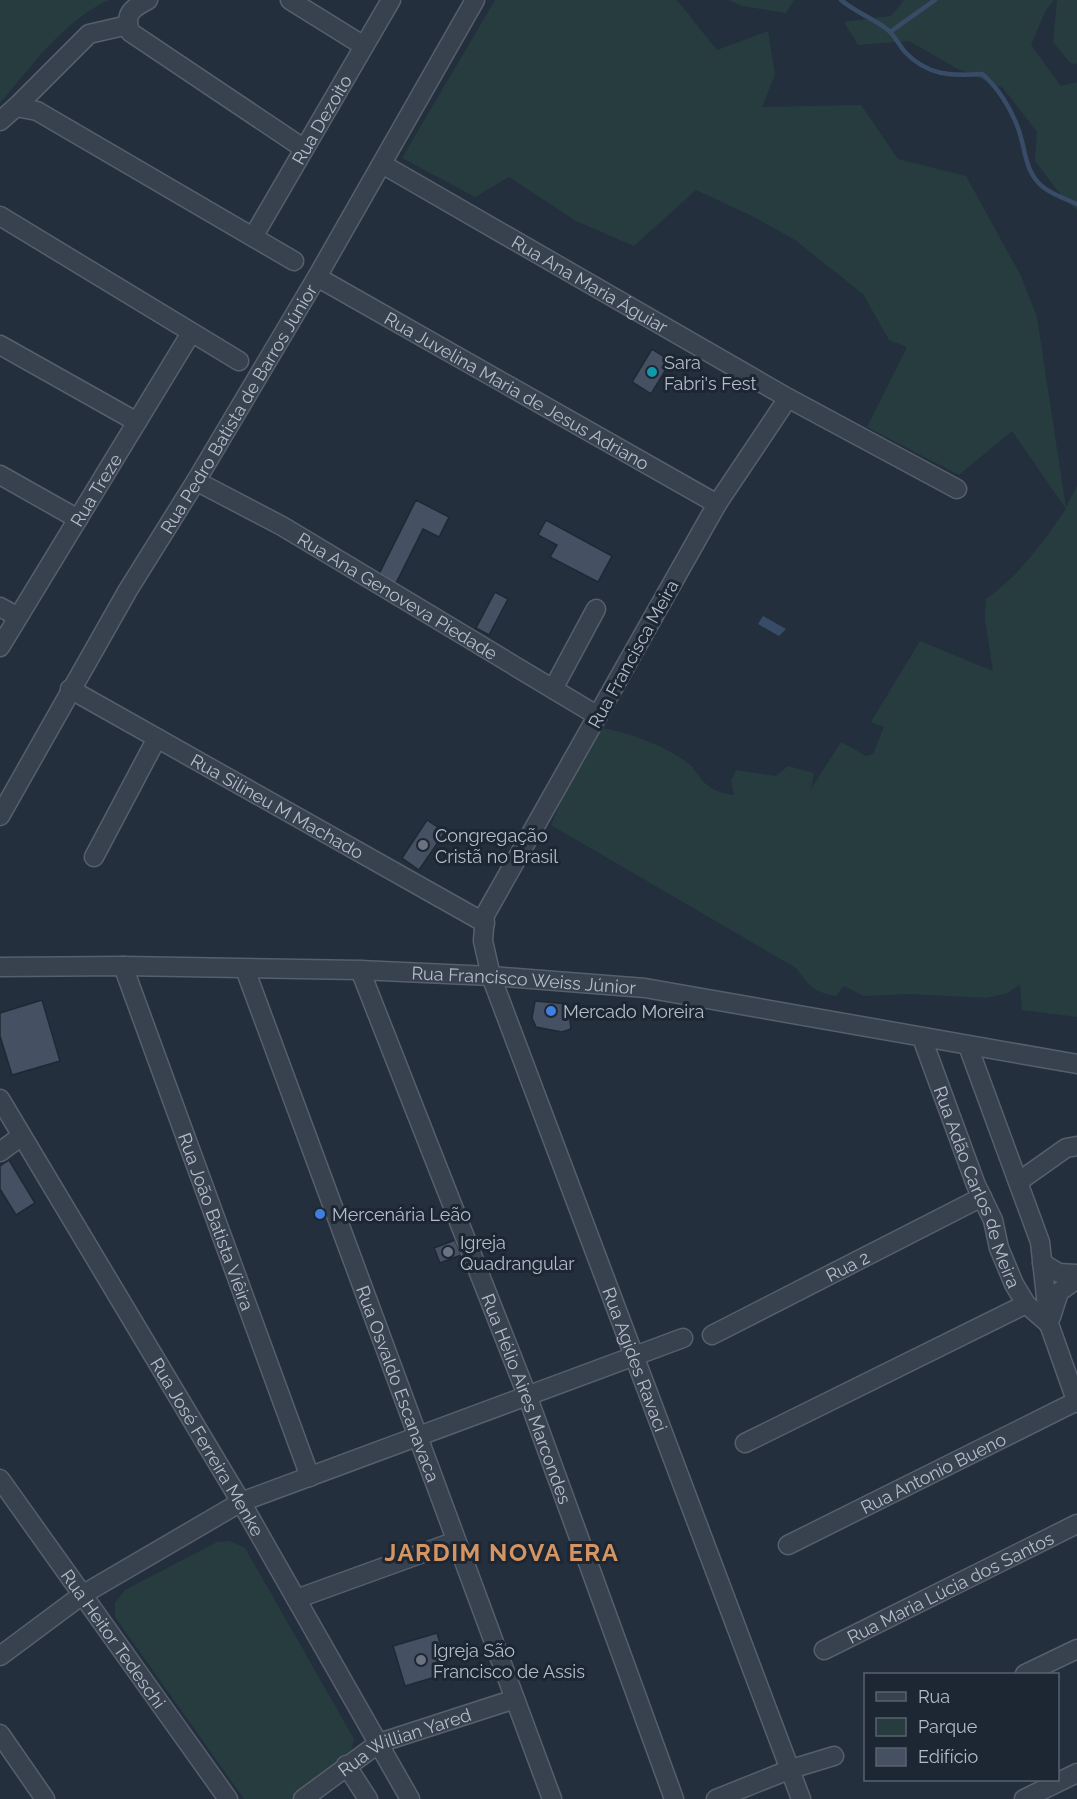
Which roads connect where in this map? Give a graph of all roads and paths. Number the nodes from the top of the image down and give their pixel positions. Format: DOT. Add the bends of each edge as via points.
graph roads {
  1 [pos="148,0"];
  2 [pos="290,0"];
  3 [pos="391,0"];
  4 [pos="475,0"];
  5 [pos="128,25"];
  6 [pos="364,46"];
  7 [pos="16,107"];
  8 [pos="0,120"];
  9 [pos="303,148"];
  10 [pos="382,164"];
  11 [pos="0,216"];
  12 [pos="253,237"];
  13 [pos="294,261"];
  14 [pos="317,277"];
  15 [pos="191,333"];
  16 [pos="0,345"];
  17 [pos="239,361"];
  18 [pos="788,398"];
  19 [pos="137,423"];
  20 [pos="0,475"];
  21 [pos="196,481"];
  22 [pos="957,489"];
  23 [pos="717,504"];
  24 [pos="78,519"];
  25 [pos="0,607"];
  26 [pos="596,609"];
  27 [pos="18,617"];
  28 [pos="0,647"];
  29 [pos="70,689"];
  30 [pos="553,689"];
  31 [pos="598,716"];
  32 [pos="157,738"];
  33 [pos="0,816"];
  34 [pos="94,857"];
  35 [pos="485,919"];
  36 [pos="123,966"];
  37 [pos="0,968"];
  38 [pos="245,969"];
  39 [pos="360,970"];
  40 [pos="491,976"];
  41 [pos="922,1038"];
  42 [pos="968,1046"];
  43 [pos="1077,1064"];
  44 [pos="0,1099"];
  45 [pos="20,1137"];
  46 [pos="1077,1146"];
  47 [pos="0,1152"];
  48 [pos="1018,1182"];
  49 [pos="982,1197"];
  50 [pos="1042,1263"];
  51 [pos="1077,1274"];
  52 [pos="1077,1279"];
  53 [pos="1026,1304"];
  54 [pos="1049,1324"];
  55 [pos="712,1335"];
  56 [pos="683,1338"];
  57 [pos="636,1354"];
  58 [pos="528,1395"];
  59 [pos="1077,1402"];
  60 [pos="417,1436"];
  61 [pos="745,1443"];
  62 [pos="310,1476"];
  63 [pos="2,1484"];
  64 [pos="241,1502"];
  65 [pos="1077,1524"];
  66 [pos="456,1541"];
  67 [pos="788,1545"];
  68 [pos="82,1595"];
  69 [pos="296,1599"];
  70 [pos="1077,1649"];
  71 [pos="824,1650"];
  72 [pos="0,1656"];
  73 [pos="1027,1673"];
  74 [pos="515,1699"];
  75 [pos="0,1734"];
  76 [pos="379,1743"];
  77 [pos="834,1756"];
  78 [pos="346,1765"];
  79 [pos="790,1769"];
  80 [pos="1077,1773"];
  81 [pos="45,1799"];
  82 [pos="228,1799"];
  83 [pos="303,1799"];
  84 [pos="368,1799"];
  85 [pos="410,1799"];
  86 [pos="552,1799"];
  87 [pos="674,1799"];
  88 [pos="716,1799"];
  89 [pos="801,1799"];
  90 [pos="1024,1799"];
  1 -- 5 [label="street" via="132,7"];
  2 -- 6 [label="street"];
  3 -- 6 [label="street, Rua Dezoito"];
  4 -- 10 [label="street, Rua Pedro Batista de Barros Júnior"];
  5 -- 7 [label="street" via="89,34"];
  5 -- 9 [label="street" via="130,33 143,43"];
  6 -- 9 [label="street, Rua Dezoito"];
  7 -- 8 [label="street"];
  7 -- 12 [label="street" via="37,111"];
  9 -- 12 [label="street, Rua Dezoito"];
  10 -- 14 [label="street, Rua Pedro Batista de Barros Júnior"];
  10 -- 18 [label="street, Rua Ana Maria Águiar"];
  11 -- 15 [label="street"];
  12 -- 13 [label="street"];
  14 -- 21 [label="street, Rua Pedro Batista de Barros Júnior"];
  14 -- 23 [label="street, Rua Juvelina Maria de Jesus Adriano"];
  15 -- 17 [label="street"];
  15 -- 19 [label="street, Rua Treze"];
  16 -- 19 [label="street"];
  18 -- 22 [label="street, Rua Ana Maria Águiar"];
  18 -- 23 [label="street, Rua Francisca Meira"];
  19 -- 24 [label="street, Rua Treze"];
  20 -- 24 [label="street"];
  21 -- 29 [label="street, Rua Pedro Batista de Barros Júnior"];
  21 -- 30 [label="street, Rua Ana Genoveva Piedade" via="282,526"];
  23 -- 31 [label="street, Rua Francisca Meira"];
  24 -- 27 [label="street, Rua Treze"];
  25 -- 27 [label="street"];
  26 -- 30 [label="street"];
  27 -- 28 [label="street, Rua Treze"];
  29 -- 32 [label="street, Rua Silineu M Machado"];
  29 -- 33 [label="street, Rua Pedro Batista de Barros Júnior"];
  30 -- 31 [label="street, Rua Ana Genoveva Piedade"];
  31 -- 35 [label="street, Rua Francisca Meira"];
  32 -- 34 [label="street"];
  32 -- 35 [label="street, Rua Silineu M Machado"];
  35 -- 40 [label="street, Rua Agides Ravaci" via="483,941"];
  36 -- 37 [label="street, Rua Francisco Weiss Júnior"];
  36 -- 38 [label="street, Rua Francisco Weiss Júnior"];
  36 -- 62 [label="street, Rua João Batista Viêira"];
  38 -- 39 [label="street, Rua Francisco Weiss Júnior"];
  38 -- 60 [label="street, Rua Osvaldo Escanavaca"];
  39 -- 40 [label="street, Rua Francisco Weiss Júnior"];
  39 -- 58 [label="street, Rua Hélio Aires Marcondes"];
  40 -- 41 [label="street, Rua Francisco Weiss Júnior" via="645,988"];
  40 -- 57 [label="street, Rua Agides Ravaci"];
  41 -- 42 [label="street, Rua Francisco Weiss Júnior"];
  41 -- 49 [label="street, Rua Adão Carlos de Meira"];
  42 -- 43 [label="street, Rua Francisco Weiss Júnior"];
  42 -- 48 [label="street, Rua Adão Carlos de Meira"];
  44 -- 45 [label="street, Rua José Ferreira Menke"];
  45 -- 47 [label="street"];
  45 -- 64 [label="street, Rua José Ferreira Menke"];
  46 -- 48 [label="street" via="1066,1148"];
  48 -- 50 [label="street, Rua Adão Carlos de Meira" via="1040,1242"];
  49 -- 53 [label="street, Rua Adão Carlos de Meira" via="993,1220 999,1248"];
  49 -- 55 [label="street, Rua 2"];
  50 -- 51 [label="street" via="1059,1273"];
  50 -- 54 [label="street, Rua Adão Carlos de Meira"];
  52 -- 54 [label="street" via="1059,1292"];
  53 -- 54 [label="street, Rua Adão Carlos de Meira"];
  53 -- 61 [label="street"];
  54 -- 59 [label="street, Rua Adão Carlos de Meira"];
  56 -- 57 [label="street"];
  57 -- 58 [label="street"];
  57 -- 79 [label="street, Rua Agides Ravaci"];
  58 -- 60 [label="street"];
  58 -- 87 [label="street, Rua Hélio Aires Marcondes"];
  59 -- 67 [label="street, Rua Antonio Bueno"];
  60 -- 62 [label="street"];
  60 -- 66 [label="street, Rua Osvaldo Escanavaca"];
  62 -- 64 [label="street"];
  63 -- 68 [label="street, Rua Heitor Tedeschi"];
  64 -- 68 [label="street"];
  64 -- 69 [label="street, Rua José Ferreira Menke"];
  65 -- 71 [label="street, Rua Maria Lúcia dos Santos"];
  66 -- 69 [label="street"];
  66 -- 74 [label="street, Rua Osvaldo Escanavaca"];
  68 -- 72 [label="street"];
  68 -- 82 [label="street, Rua Heitor Tedeschi"];
  69 -- 76 [label="street, Rua José Ferreira Menke"];
  70 -- 73 [label="street"];
  74 -- 76 [label="street, Rua Willian Yared"];
  74 -- 86 [label="street, Rua Osvaldo Escanavaca"];
  75 -- 81 [label="street"];
  76 -- 78 [label="street, Rua Willian Yared"];
  76 -- 85 [label="street, Rua José Ferreira Menke"];
  77 -- 79 [label="street"];
  78 -- 83 [label="street, Rua Willian Yared"];
  78 -- 84 [label="street"];
  79 -- 88 [label="street"];
  79 -- 89 [label="street, Rua Agides Ravaci"];
  80 -- 90 [label="street"];
}
